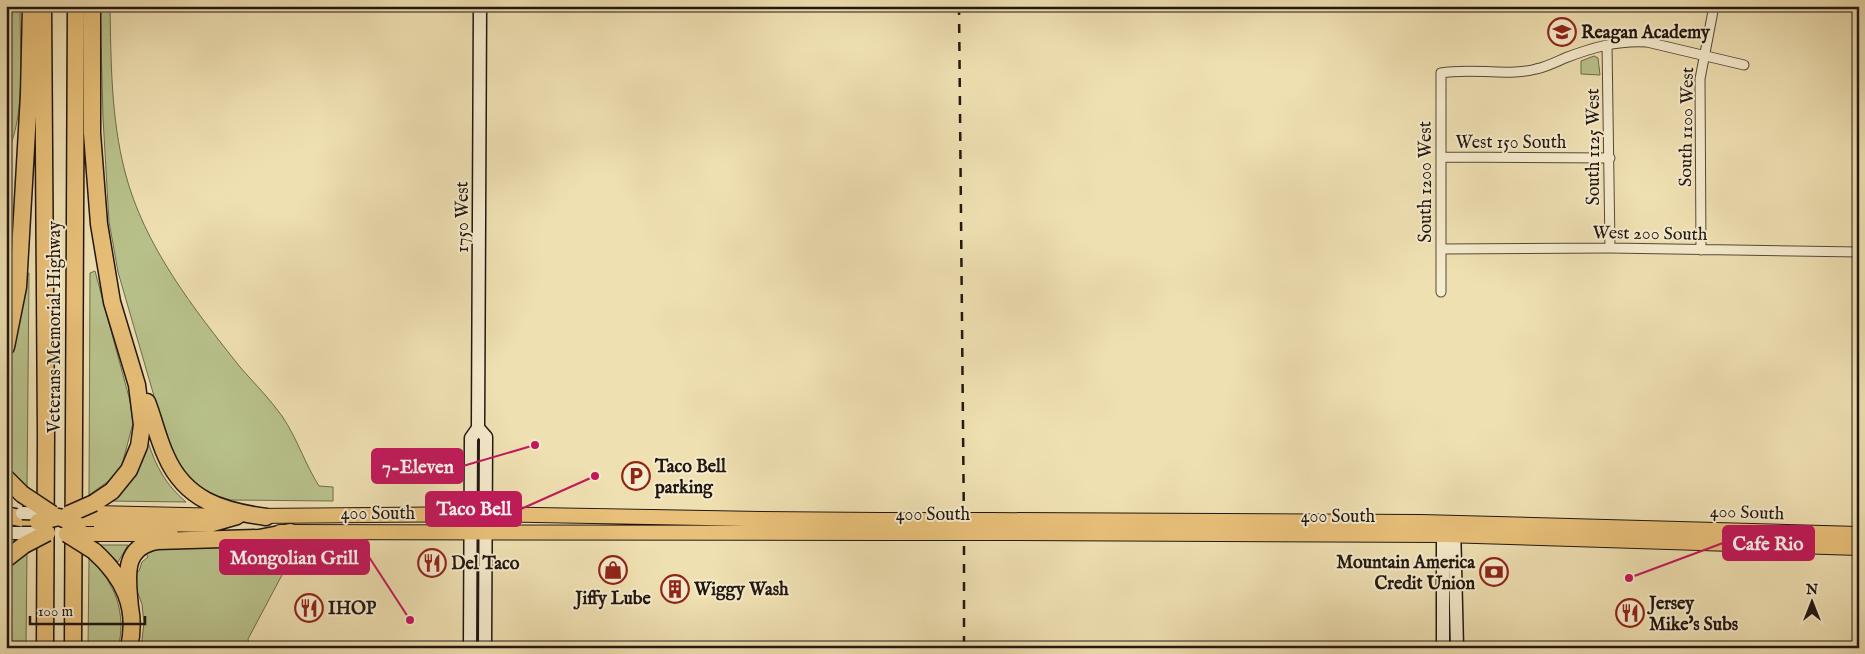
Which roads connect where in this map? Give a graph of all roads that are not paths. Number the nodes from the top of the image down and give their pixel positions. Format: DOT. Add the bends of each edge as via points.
graph roads {
  1 [pos="31,6"];
  2 [pos="42,6"];
  3 [pos="76,6"];
  4 [pos="92,6"];
  5 [pos="480,6"];
  6 [pos="1714,6"];
  7 [pos="1607,45"];
  8 [pos="1704,55"];
  9 [pos="1744,66"];
  10 [pos="1442,158"];
  11 [pos="1610,158"];
  12 [pos="1441,248"];
  13 [pos="1610,248"];
  14 [pos="1701,250"];
  15 [pos="1859,252"];
  16 [pos="1441,292"];
  17 [pos="6,347"];
  18 [pos="137,385"];
  19 [pos="478,428"];
  20 [pos="6,478"];
  21 [pos="470,514"];
  22 [pos="487,514"];
  23 [pos="237,516"];
  24 [pos="266,517"];
  25 [pos="94,520"];
  26 [pos="37,523"];
  27 [pos="880,526"];
  28 [pos="1449,529"];
  29 [pos="290,532"];
  30 [pos="469,532"];
  31 [pos="486,532"];
  32 [pos="6,533"];
  33 [pos="113,534"];
  34 [pos="1859,534"];
  35 [pos="1859,548"];
  36 [pos="6,558"];
  37 [pos="130,608"];
  38 [pos="45,648"];
  39 [pos="73,648"];
  40 [pos="129,648"];
  41 [pos="470,648"];
  42 [pos="485,648"];
  43 [pos="1443,648"];
  44 [pos="1457,648"];
  1 -- 17 [label="highway" via="18,287"];
  2 -- 38 [label="highway, Veterans Memorial Highway"];
  3 -- 39 [label="highway, Veterans Memorial Highway"];
  4 -- 18 [label="highway" via="92,147 99,224 112,302"];
  5 -- 19 [label="street, 1750 West"];
  6 -- 8 [label="street, South 1100 West"];
  7 -- 8 [label="street" via="1647,42"];
  7 -- 10 [label="street, South 1200 West" via="1536,69 1441,73"];
  7 -- 11 [label="street, South 1125 West"];
  8 -- 9 [label="street"];
  8 -- 14 [label="street, South 1100 West" via="1700,79"];
  10 -- 11 [label="street, West 150 South"];
  10 -- 12 [label="street, South 1200 West"];
  11 -- 13 [label="street, South 1125 West"];
  12 -- 13 [label="street, West 200 South"];
  12 -- 16 [label="street, South 1200 West"];
  13 -- 14 [label="street, West 200 South"];
  14 -- 15 [label="street, West 200 South"];
  18 -- 24 [label="highway" via="150,408 168,462 189,490 221,507"];
  18 -- 25 [label="highway" via="142,425 137,453"];
  19 -- 21 [label="street, 1750 West" via="471,438"];
  19 -- 22 [label="street, 1750 West" via="486,437"];
  20 -- 26 [label="highway, bridge" via="22,494"];
  21 -- 22 [label="main road, 400 South"];
  21 -- 24 [label="main road, 400 South"];
  21 -- 30 [label="street, 1750 West"];
  22 -- 27 [label="main road, 400 South"];
  22 -- 31 [label="street, 1750 West"];
  23 -- 24 [label="main road, 400 South"];
  23 -- 25 [label="highway" via="209,524"];
  25 -- 26 [label="highway"];
  25 -- 33 [label="highway"];
  26 -- 32 [label="street"];
  26 -- 36 [label="highway"];
  26 -- 37 [label="highway, bridge" via="94,551 116,574"];
  27 -- 28 [label="main road, 400 South, bridge"];
  27 -- 31 [label="main road, 400 South"];
  28 -- 34 [label="main road, 400 South"];
  28 -- 35 [label="main road, 400 South" via="1593,539"];
  28 -- 43 [label="street"];
  28 -- 44 [label="street"];
  29 -- 30 [label="main road, 400 South"];
  29 -- 33 [label="main road, 400 South"];
  29 -- 37 [label="highway" via="259,538 146,544 134,552 128,566"];
  30 -- 31 [label="main road, 400 South"];
  30 -- 41 [label="street, 1750 West"];
  31 -- 42 [label="street, 1750 West"];
  37 -- 40 [label="highway"];
}
